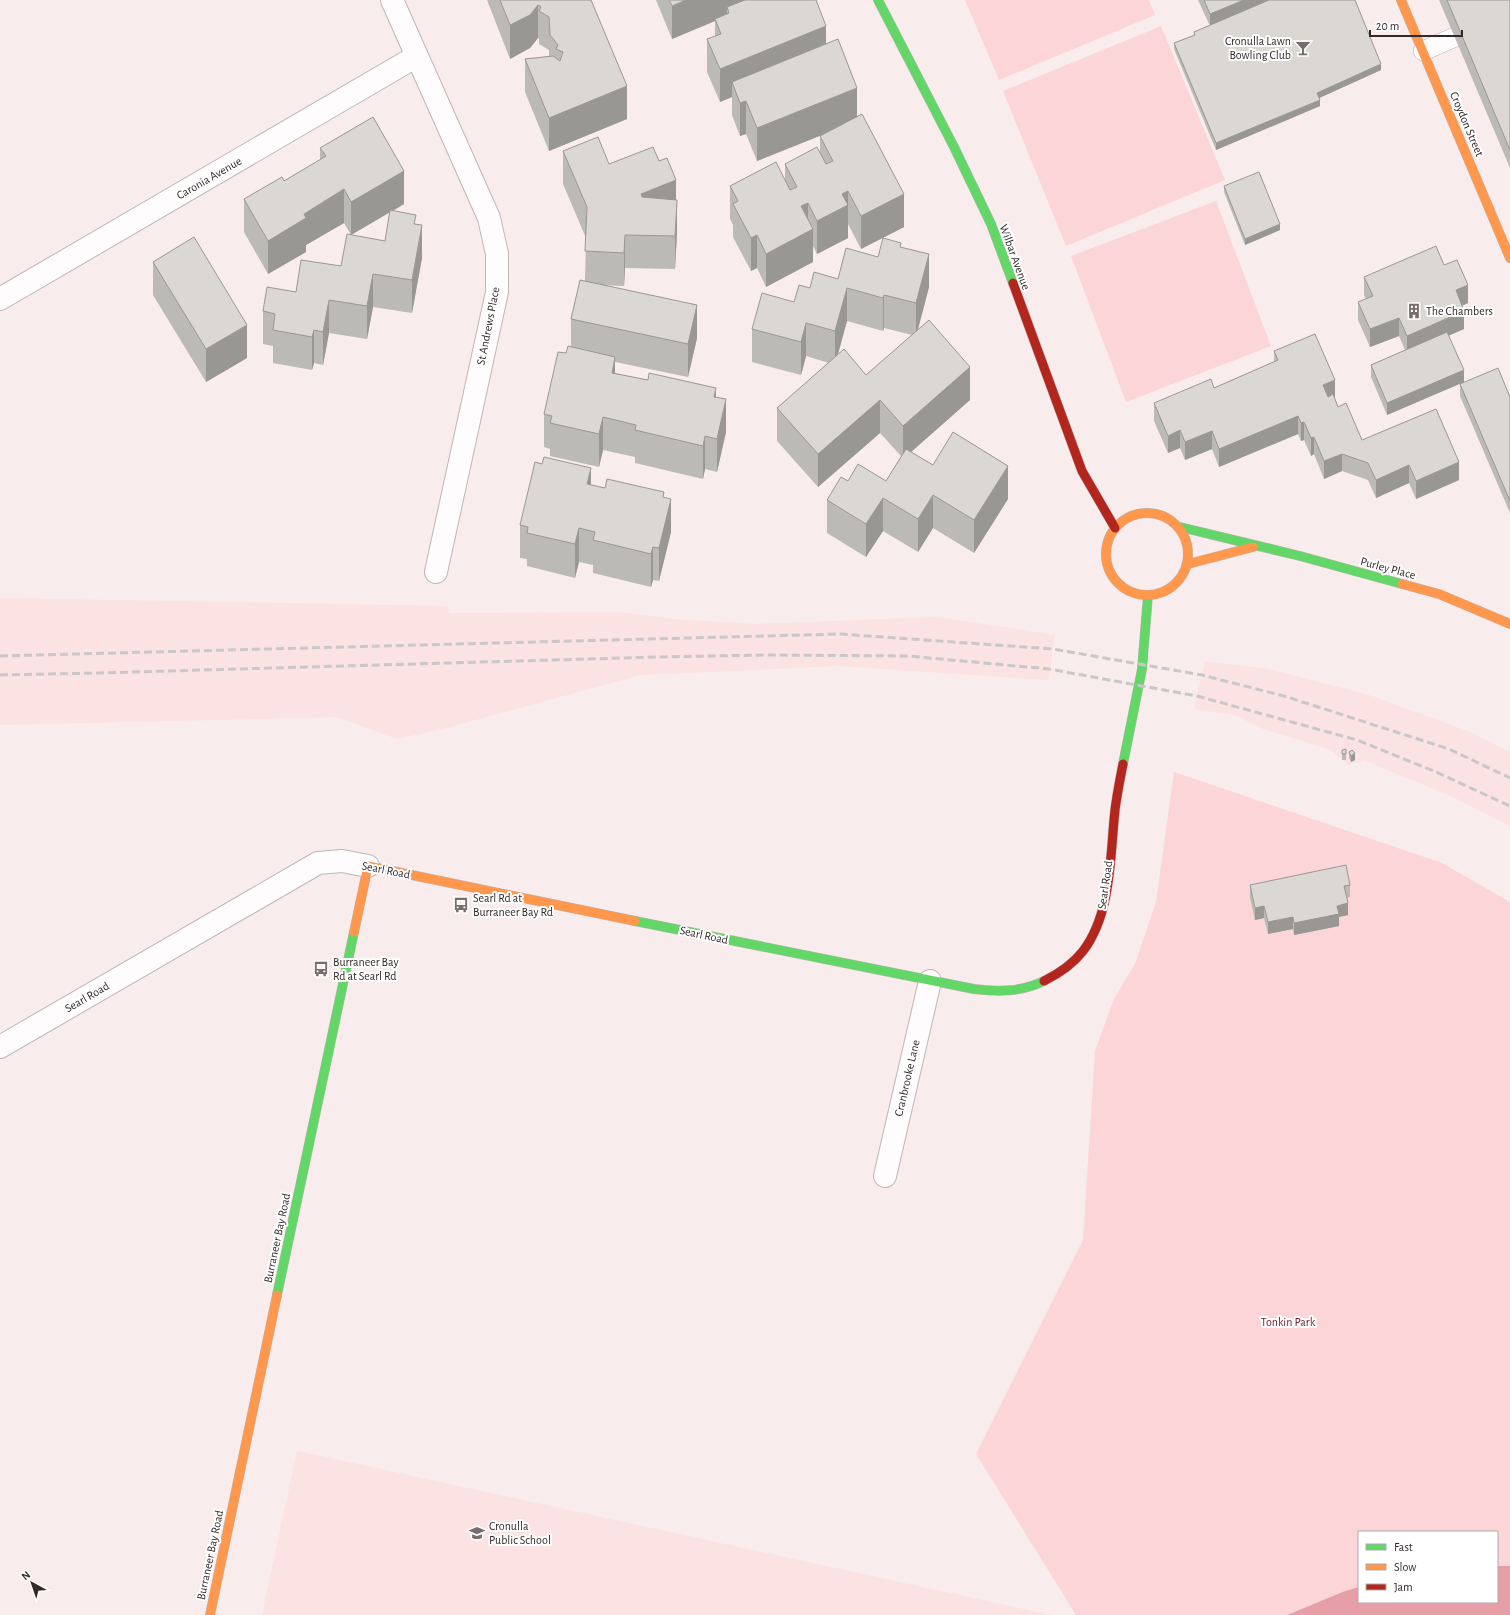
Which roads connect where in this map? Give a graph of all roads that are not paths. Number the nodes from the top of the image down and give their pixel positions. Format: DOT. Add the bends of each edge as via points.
graph roads {
  1 [pos="392,0"];
  2 [pos="878,0"];
  3 [pos="1401,0"];
  4 [pos="1489,23"];
  5 [pos="1423,51"];
  6 [pos="417,56"];
  7 [pos="1505,233"];
  8 [pos="1510,258"];
  9 [pos="0,299"];
  10 [pos="1180,527"];
  11 [pos="1115,528"];
  12 [pos="1256,546"];
  13 [pos="1188,564"];
  14 [pos="436,572"];
  15 [pos="1148,595"];
  16 [pos="1510,624"];
  17 [pos="368,866"];
  18 [pos="930,981"];
  19 [pos="0,1047"];
  20 [pos="885,1176"];
  21 [pos="210,1615"];
  1 -- 6 [label="street, St Andrews Place"];
  2 -- 11 [label="street, Wilbar Avenue" via="991,224 1082,471"];
  3 -- 5 [label="street, Croydon Street"];
  4 -- 5 [label="lane"];
  5 -- 7 [label="street, Croydon Street"];
  6 -- 9 [label="street, Caronia Avenue"];
  6 -- 14 [label="street, St Andrews Place" via="489,218 497,254 497,292"];
  7 -- 8 [label="street, Croydon Street"];
  10 -- 11 [label="street" via="1165,516 1148,512 1130,517"];
  10 -- 12 [label="street, Purley Place"];
  10 -- 13 [label="street" via="1188,544"];
  11 -- 15 [label="street" via="1106,552 1113,578 1134,594"];
  12 -- 13 [label="street, Purley Place"];
  12 -- 16 [label="street, Purley Place" via="1439,594"];
  13 -- 15 [label="street" via="1182,577 1173,586 1161,593"];
  15 -- 18 [label="street, Searl Road" via="1148,628 1144,657 1118,791 1103,909 1094,933 1084,950 1055,976 1017,990 995,991"];
  17 -- 18 [label="street, Searl Road"];
  17 -- 19 [label="street, Searl Road" via="342,861 318,863"];
  17 -- 21 [label="street, Burraneer Bay Road"];
  18 -- 20 [label="street, Cranbrooke Lane"];
}
